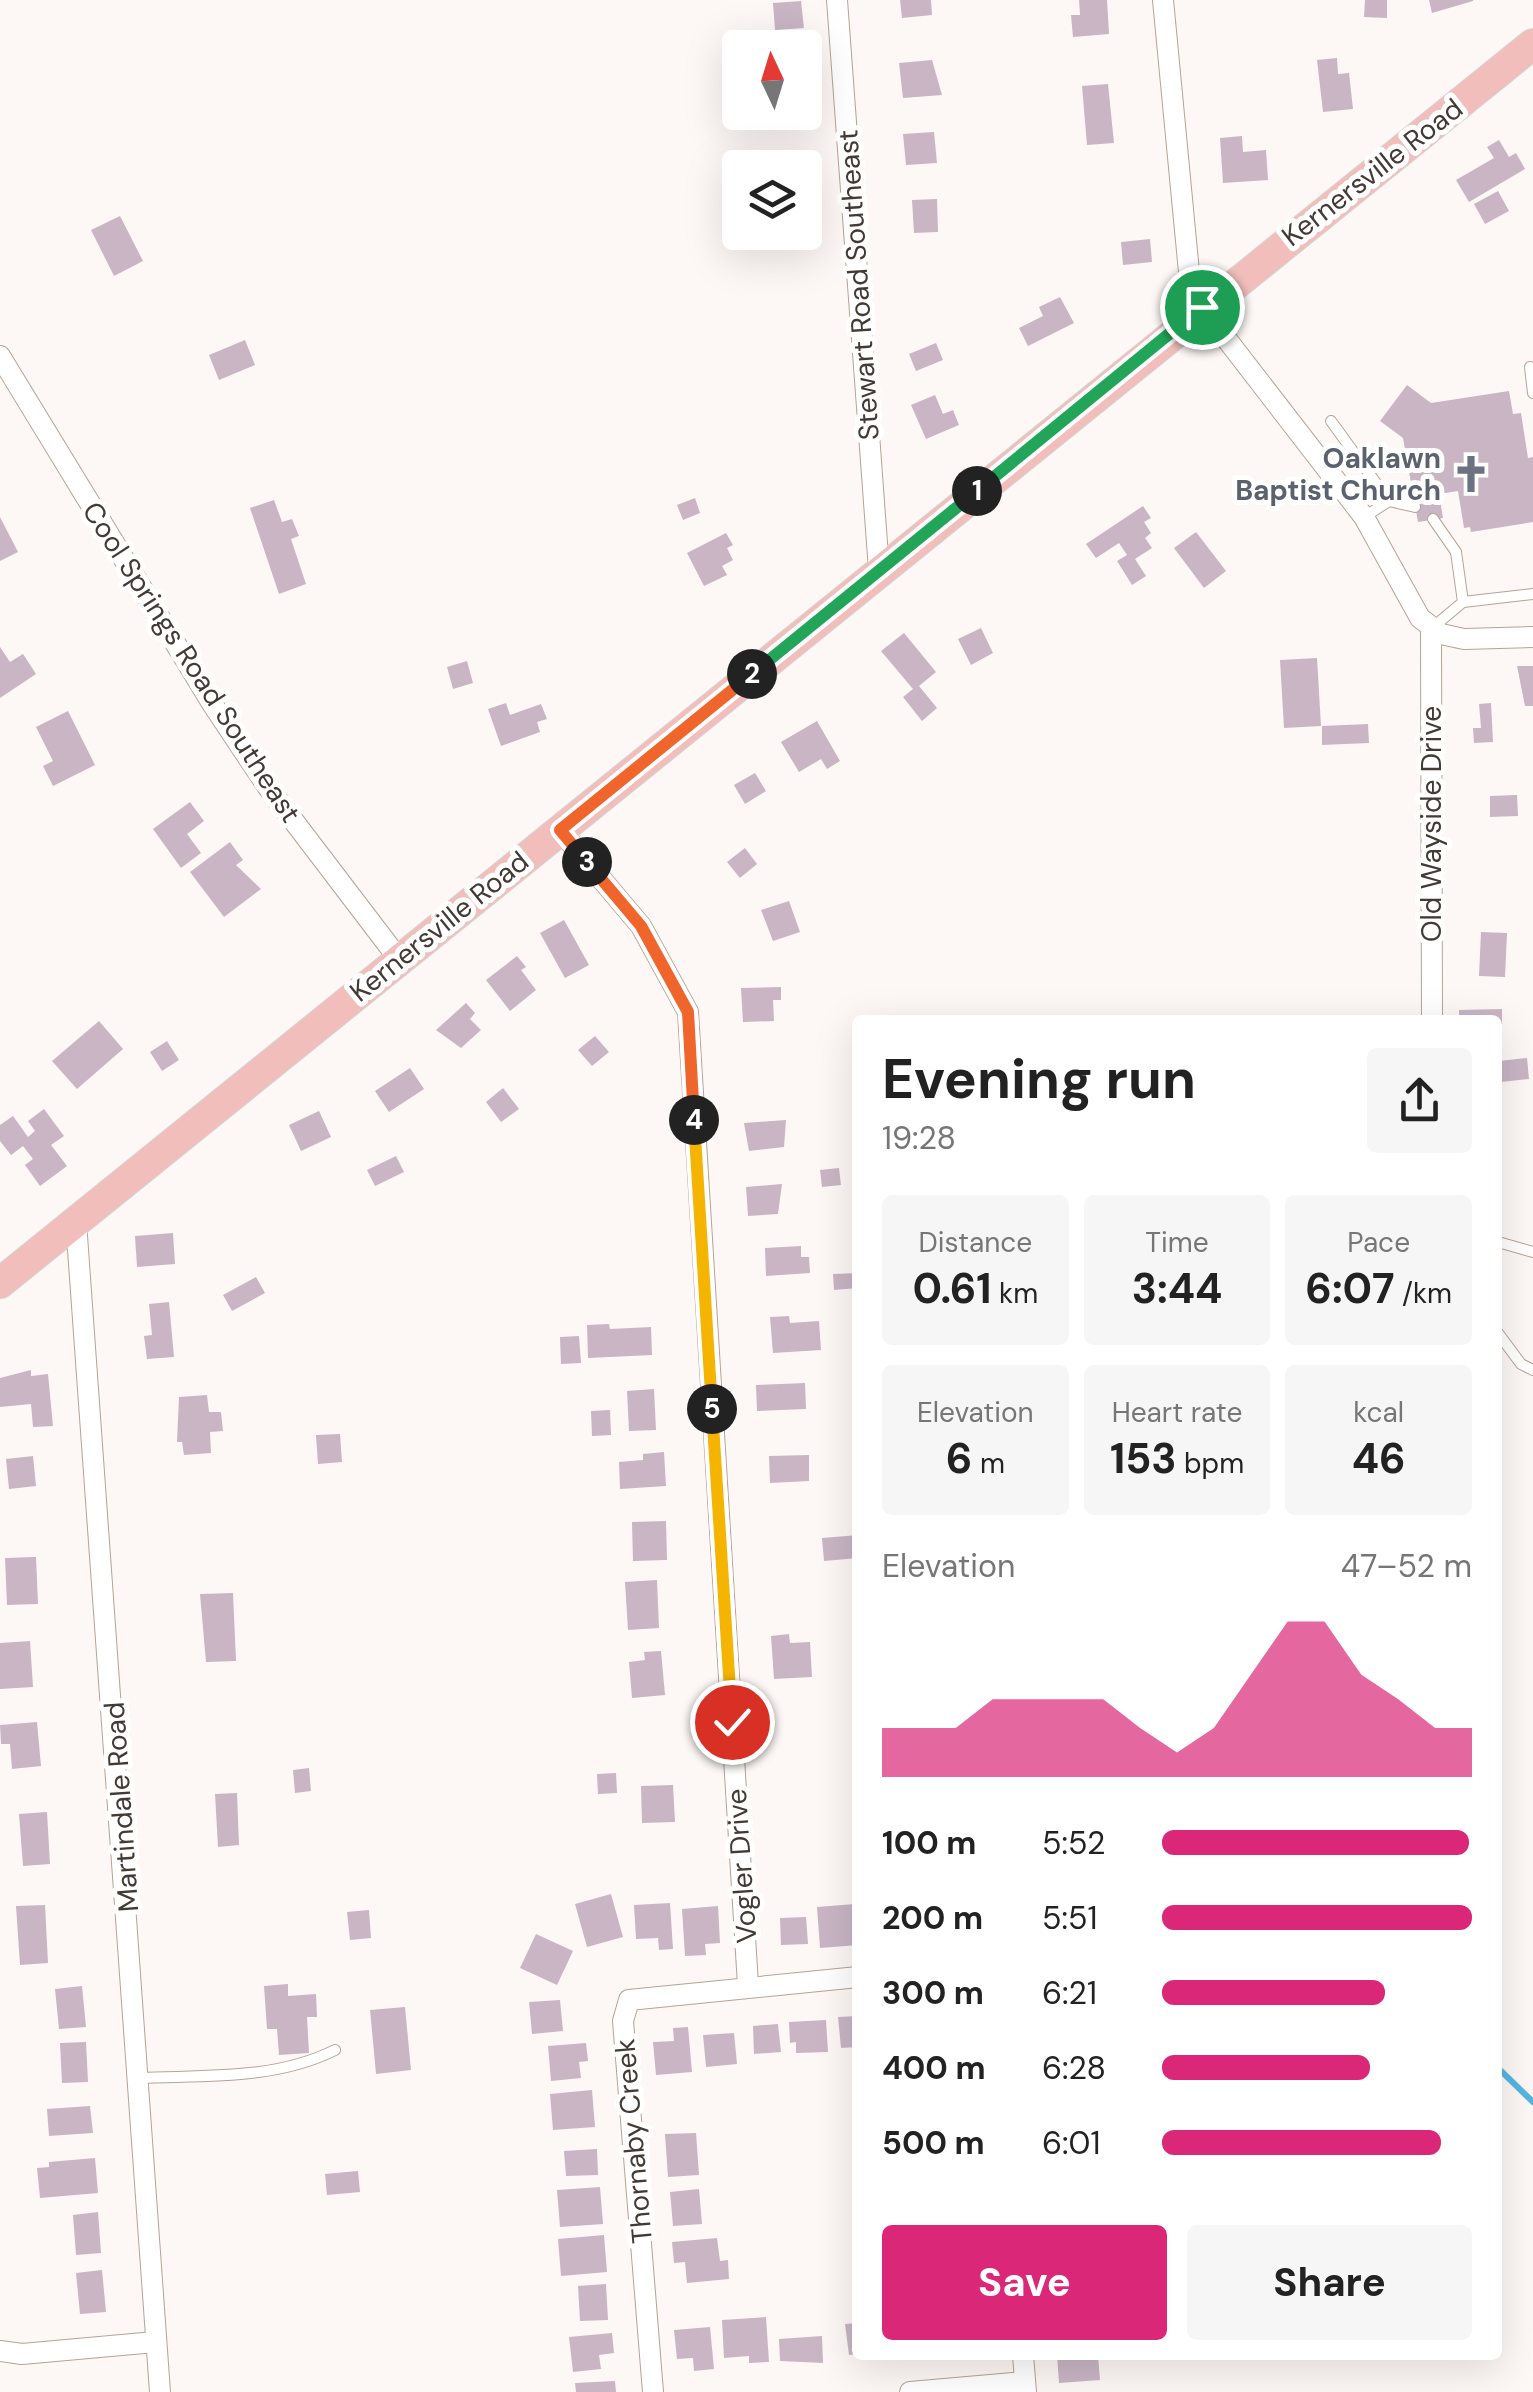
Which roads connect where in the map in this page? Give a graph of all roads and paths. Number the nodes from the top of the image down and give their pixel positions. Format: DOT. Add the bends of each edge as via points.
graph roads {
  1 [pos="838,0"];
  2 [pos="1163,0"];
  3 [pos="1533,44"];
  4 [pos="1202,307"];
  5 [pos="0,356"];
  6 [pos="1530,366"];
  7 [pos="1533,393"];
  8 [pos="1331,421"];
  9 [pos="1389,501"];
  10 [pos="1415,507"];
  11 [pos="1364,517"];
  12 [pos="1433,520"];
  13 [pos="879,570"];
  14 [pos="1533,594"];
  15 [pos="1463,602"];
  16 [pos="1431,628"];
  17 [pos="1533,637"];
  18 [pos="560,830"];
  19 [pos="398,958"];
  20 [pos="1432,1015"];
  21 [pos="76,1222"];
  22 [pos="1502,1243"];
  23 [pos="1533,1252"];
  24 [pos="0,1283"];
  25 [pos="1502,1338"];
  26 [pos="1533,1370"];
  27 [pos="852,1977"];
  28 [pos="748,1986"];
  29 [pos="336,2050"];
  30 [pos="140,2078"];
  31 [pos="155,2342"];
  32 [pos="0,2350"];
  33 [pos="1023,2360"];
  34 [pos="1025,2387"];
  35 [pos="160,2392"];
  36 [pos="654,2392"];
  37 [pos="910,2392"];
  1 -- 13 [label="street, Stewart Road Southeast"];
  2 -- 4 [label="street" via="1191,292"];
  3 -- 4 [label="main road, Kernersville Road"];
  4 -- 11 [label="street"];
  4 -- 13 [label="main road, Kernersville Road"];
  5 -- 19 [label="street, Cool Springs Road Southeast" via="213,705"];
  6 -- 7 [label="lane"];
  8 -- 9 [label="lane"];
  9 -- 10 [label="lane"];
  9 -- 11 [label="lane"];
  11 -- 16 [label="street" via="1411,606"];
  12 -- 15 [label="lane" via="1456,552"];
  13 -- 18 [label="main road, Kernersville Road"];
  14 -- 15 [label="lane"];
  15 -- 16 [label="lane"];
  16 -- 17 [label="street" via="1464,639"];
  16 -- 20 [label="street, Old Wayside Drive"];
  18 -- 19 [label="main road, Kernersville Road"];
  18 -- 28 [label="street, Vogler Drive" via="641,926 688,1012"];
  19 -- 21 [label="main road, Kernersville Road"];
  21 -- 24 [label="main road, Kernersville Road"];
  21 -- 30 [label="street, Martindale Road"];
  22 -- 23 [label="lane"];
  25 -- 26 [label="lane"];
  27 -- 28 [label="street, Thornaby Creek"];
  28 -- 36 [label="street, Thornaby Creek" via="629,2000 623,2021"];
  29 -- 30 [label="lane" via="284,2070"];
  30 -- 31 [label="street, Martindale Road"];
  31 -- 32 [label="street" via="22,2354"];
  31 -- 35 [label="street, Martindale Road"];
  33 -- 34 [label="street"];
  34 -- 37 [label="street"];
}
